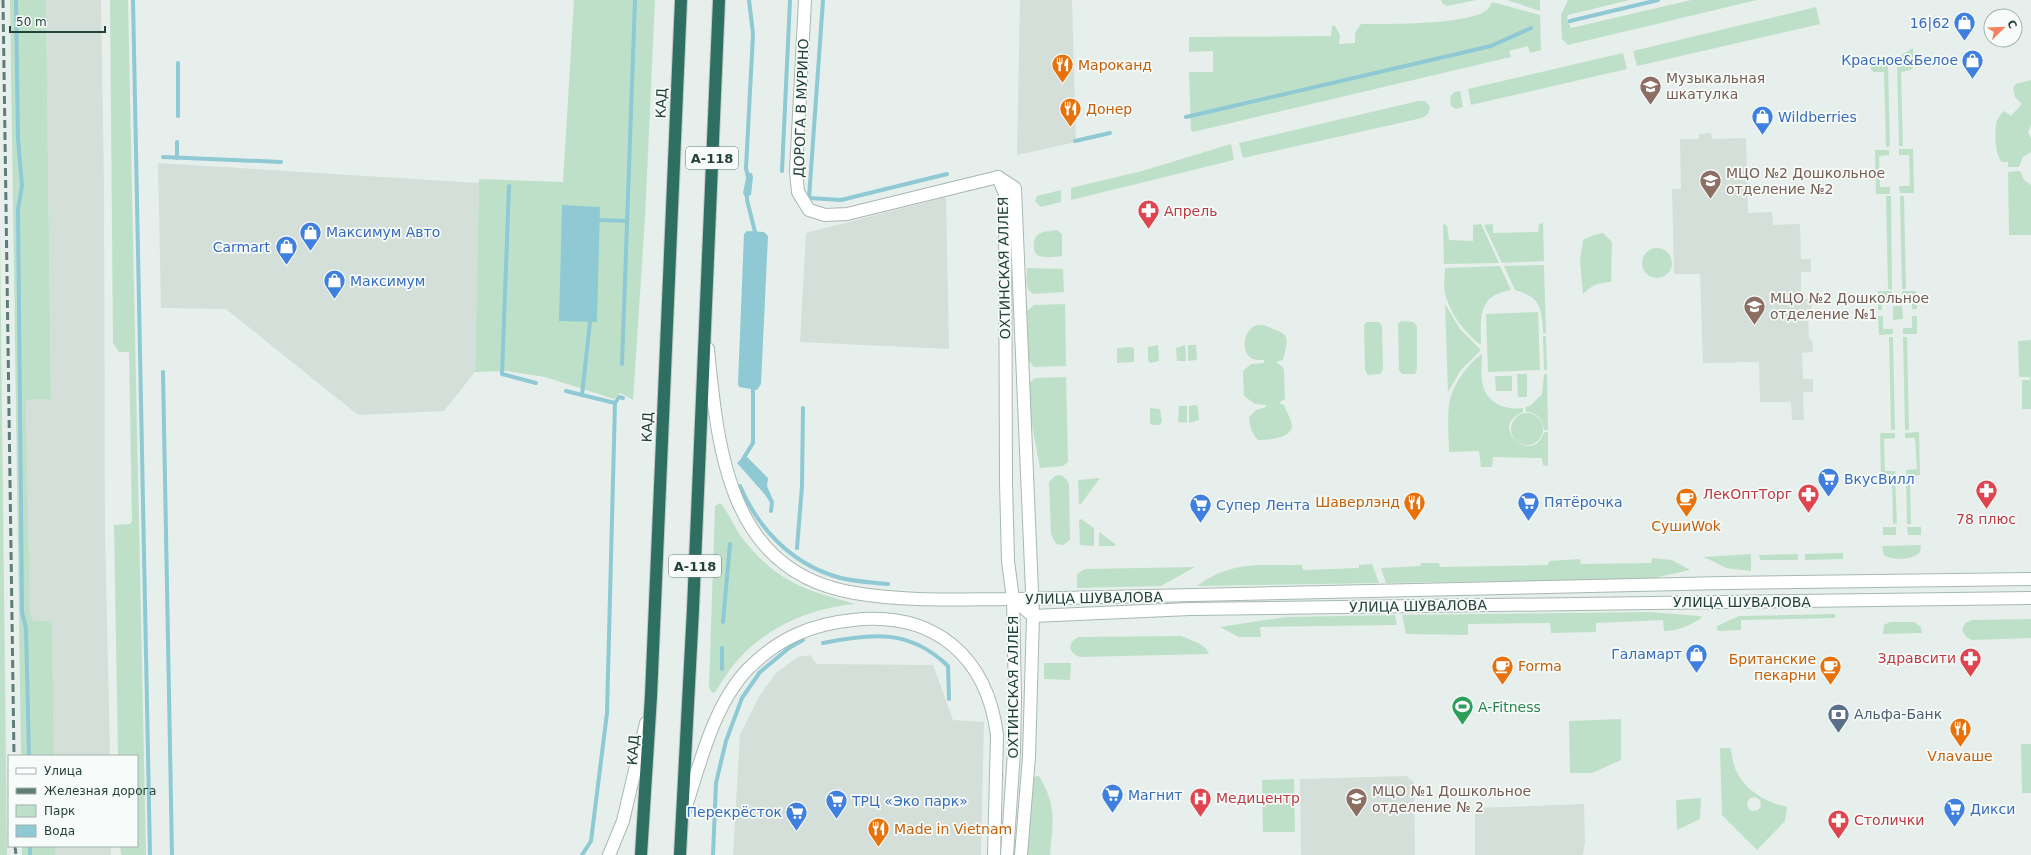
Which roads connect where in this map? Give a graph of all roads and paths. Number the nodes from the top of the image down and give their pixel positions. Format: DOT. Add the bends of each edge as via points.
graph roads {
  1 [pos="681,0"];
  2 [pos="719,0"];
  3 [pos="806,0"];
  4 [pos="998,177"];
  5 [pos="705,316"];
  6 [pos="2031,579"];
  7 [pos="2031,598"];
  8 [pos="1013,599"];
  9 [pos="1033,599"];
  10 [pos="1034,616"];
  11 [pos="651,696"];
  12 [pos="684,815"];
  13 [pos="609,855"];
  14 [pos="641,855"];
  15 [pos="680,855"];
  16 [pos="994,855"];
  17 [pos="1007,855"];
  18 [pos="1021,855"];
  1 -- 11 [label="highway, КАД / А-118"];
  2 -- 5 [label="highway, А-118"];
  3 -- 4 [label="street, ДОРОГА В МУРИНО" via="796,171 798,192 809,210 825,216 847,214"];
  4 -- 8 [label="street, ОХТИНСКАЯ АЛЛЕЯ" via="1005,194 1006,482 1008,561"];
  4 -- 9 [label="street, ОХТИНСКАЯ АЛЛЕЯ" via="1015,188"];
  5 -- 8 [label="street" via="712,391 726,472 742,515 764,547 780,562 819,584 854,593 911,598"];
  5 -- 12 [label="highway, А-118"];
  6 -- 9 [label="street, УЛИЦА ШУВАЛОВА" via="1726,583"];
  7 -- 10 [label="street, УЛИЦА ШУВАЛОВА" via="1190,609"];
  8 -- 9 [label="street, УЛИЦА ШУВАЛОВА"];
  8 -- 10 [label="street, УЛИЦА ШУВАЛОВА"];
  8 -- 17 [label="street, ОХТИНСКАЯ АЛЛЕЯ" via="1014,752"];
  9 -- 10 [label="street, ОХТИНСКАЯ АЛЛЕЯ"];
  10 -- 18 [label="street, ОХТИНСКАЯ АЛЛЕЯ" via="1029,757"];
  11 -- 13 [label="street" via="623,822"];
  11 -- 14 [label="highway, КАД / А-118"];
  12 -- 15 [label="highway, А-118"];
  12 -- 16 [label="street" via="720,711 746,671 785,640 807,629 837,621 889,618 929,630 950,643 968,660 988,695 997,735"];
}
